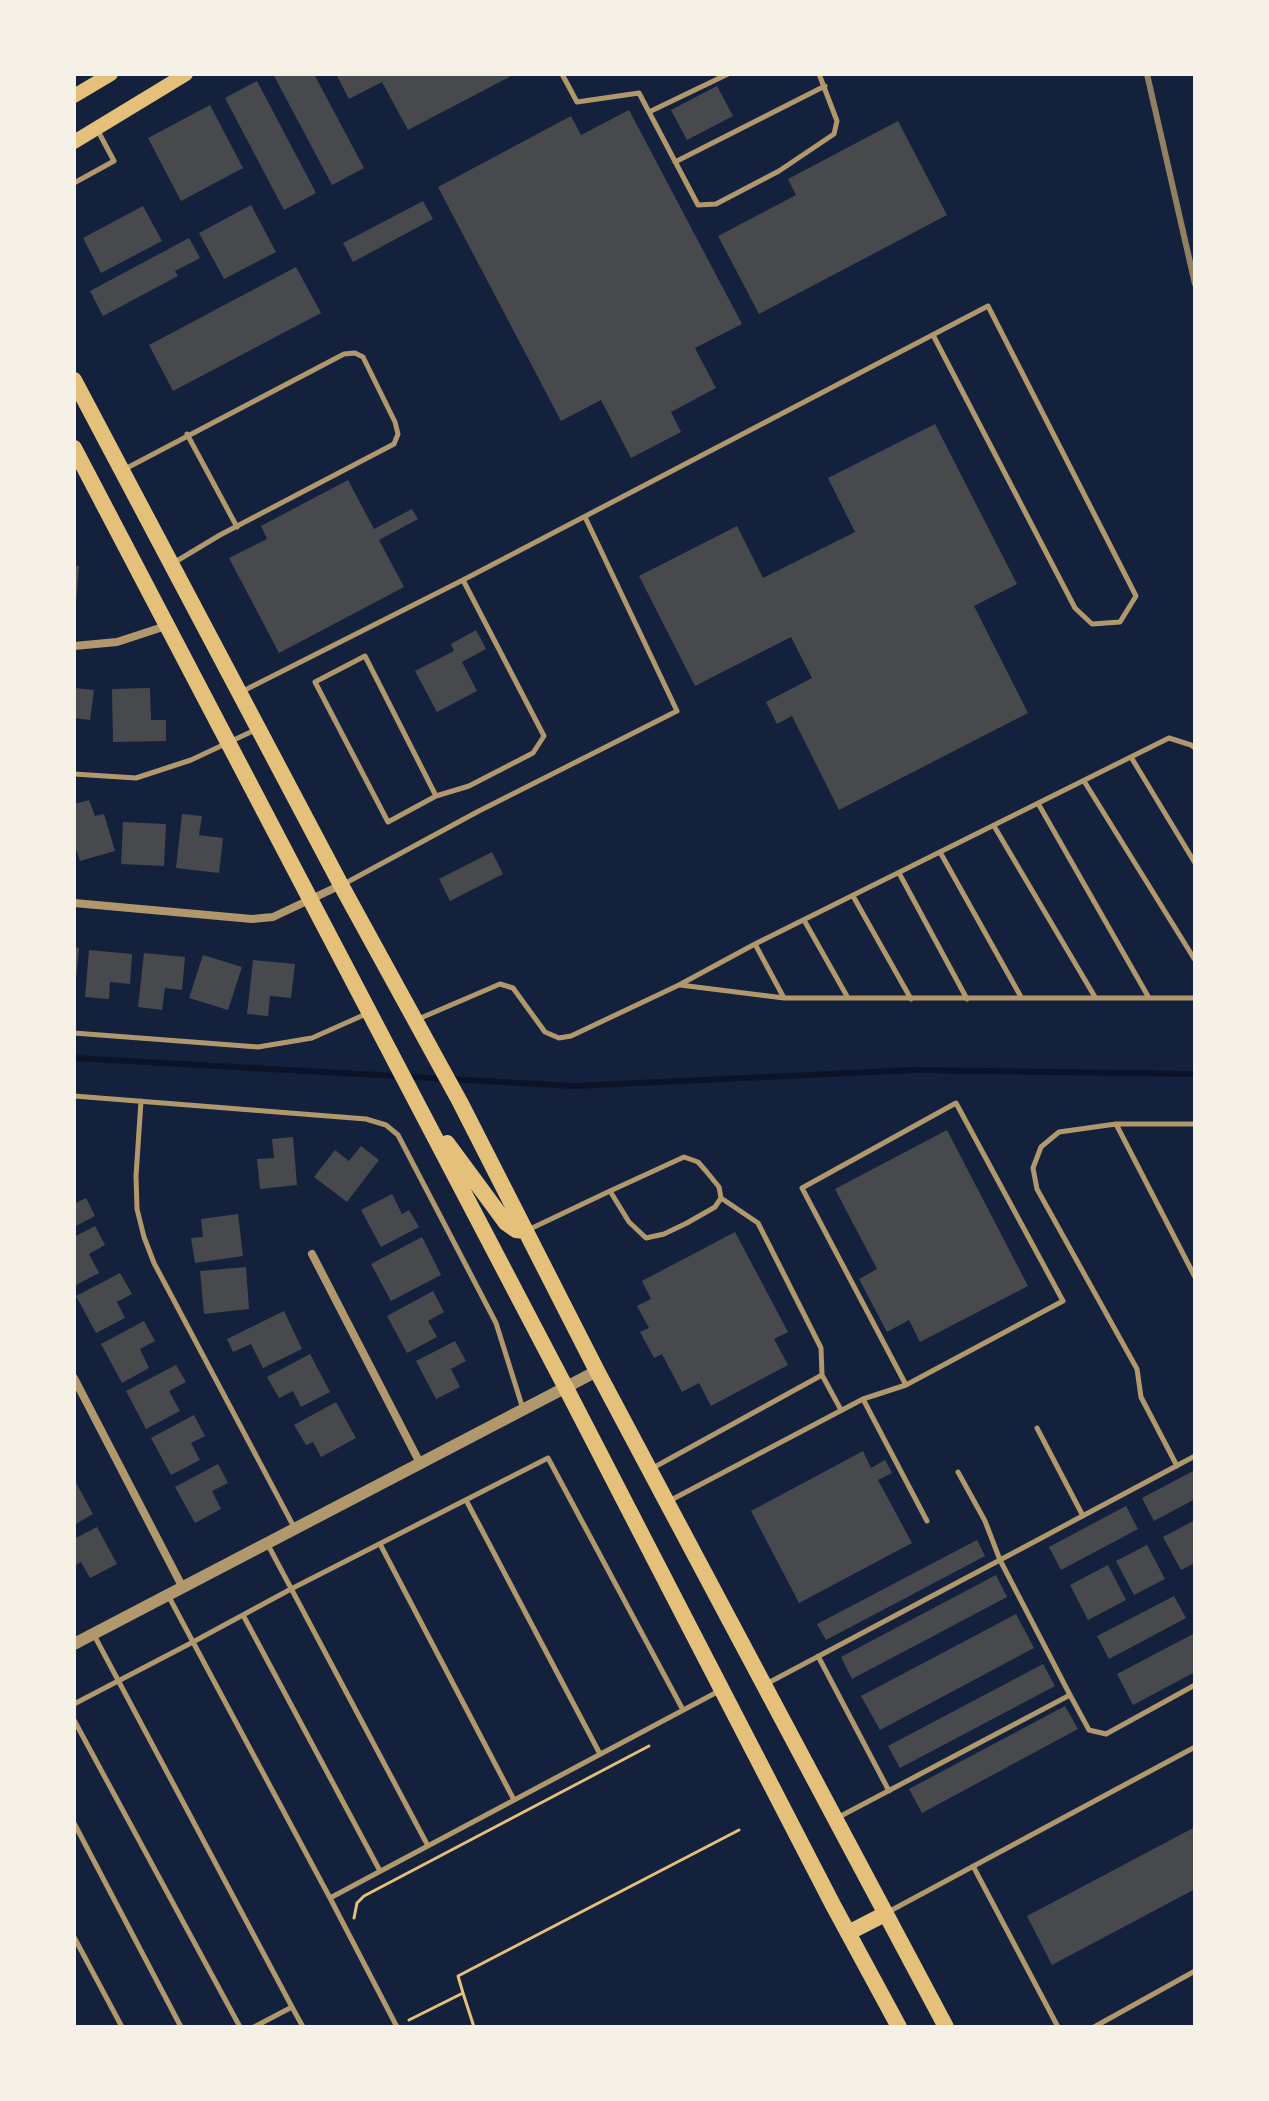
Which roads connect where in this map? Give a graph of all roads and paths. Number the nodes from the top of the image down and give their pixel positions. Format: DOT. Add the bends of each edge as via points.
graph roads {
  1 [pos="111,74"];
  2 [pos="186,74"];
  3 [pos="562,74"];
  4 [pos="728,74"];
  5 [pos="819,74"];
  6 [pos="825,86"];
  7 [pos="74,96"];
  8 [pos="649,112"];
  9 [pos="96,128"];
  10 [pos="74,142"];
  11 [pos="675,162"];
  12 [pos="74,183"];
  13 [pos="933,335"];
  14 [pos="74,380"];
  15 [pos="187,434"];
  16 [pos="74,448"];
  17 [pos="122,470"];
  18 [pos="137,500"];
  19 [pos="110,515"];
  20 [pos="585,517"];
  21 [pos="237,527"];
  22 [pos="171,565"];
  23 [pos="463,580"];
  24 [pos="168,625"];
  25 [pos="74,646"];
  26 [pos="239,693"];
  27 [pos="258,729"];
  28 [pos="230,743"];
  29 [pos="1195,748"];
  30 [pos="1131,757"];
  31 [pos="74,774"];
  32 [pos="1084,781"];
  33 [pos="436,796"];
  34 [pos="1039,805"];
  35 [pos="994,826"];
  36 [pos="940,852"];
  37 [pos="1195,863"];
  38 [pos="899,873"];
  39 [pos="341,885"];
  40 [pos="853,896"];
  41 [pos="311,900"];
  42 [pos="74,903"];
  43 [pos="804,920"];
  44 [pos="755,944"];
  45 [pos="1195,960"];
  46 [pos="679,985"];
  47 [pos="1021,997"];
  48 [pos="1095,997"];
  49 [pos="784,998"];
  50 [pos="848,998"];
  51 [pos="1195,998"];
  52 [pos="911,999"];
  53 [pos="967,999"];
  54 [pos="1149,999"];
  55 [pos="370,1012"];
  56 [pos="415,1020"];
  57 [pos="74,1033"];
  58 [pos="74,1096"];
  59 [pos="141,1101"];
  60 [pos="419,1107"];
  61 [pos="1116,1124"];
  62 [pos="1195,1124"];
  63 [pos="610,1191"];
  64 [pos="721,1198"];
  65 [pos="525,1231"];
  66 [pos="312,1254"];
  67 [pos="1195,1277"];
  68 [pos="597,1371"];
  69 [pos="822,1375"];
  70 [pos="74,1378"];
  71 [pos="906,1385"];
  72 [pos="566,1388"];
  73 [pos="863,1399"];
  74 [pos="523,1410"];
  75 [pos="841,1410"];
  76 [pos="1037,1428"];
  77 [pos="1195,1456"];
  78 [pos="421,1465"];
  79 [pos="1177,1466"];
  80 [pos="649,1469"];
  81 [pos="958,1472"];
  82 [pos="466,1500"];
  83 [pos="667,1502"];
  84 [pos="1083,1516"];
  85 [pos="927,1521"];
  86 [pos="295,1530"];
  87 [pos="380,1544"];
  88 [pos="267,1545"];
  89 [pos="1000,1560"];
  90 [pos="183,1588"];
  91 [pos="291,1589"];
  92 [pos="169,1597"];
  93 [pos="243,1615"];
  94 [pos="94,1635"];
  95 [pos="193,1642"];
  96 [pos="74,1644"];
  97 [pos="818,1656"];
  98 [pos="118,1680"];
  99 [pos="764,1685"];
  100 [pos="1195,1685"];
  101 [pos="722,1689"];
  102 [pos="1070,1695"];
  103 [pos="74,1704"];
  104 [pos="683,1710"];
  105 [pos="74,1720"];
  106 [pos="649,1746"];
  107 [pos="1195,1747"];
  108 [pos="600,1754"];
  109 [pos="889,1791"];
  110 [pos="514,1800"];
  111 [pos="835,1819"];
  112 [pos="74,1823"];
  113 [pos="739,1830"];
  114 [pos="428,1846"];
  115 [pos="973,1866"];
  116 [pos="380,1871"];
  117 [pos="330,1898"];
  118 [pos="885,1914"];
  119 [pos="354,1922"];
  120 [pos="848,1933"];
  121 [pos="74,1937"];
  122 [pos="1195,1971"];
  123 [pos="463,1993"];
  124 [pos="292,2007"];
  125 [pos="406,2022"];
  126 [pos="122,2027"];
  127 [pos="181,2027"];
  128 [pos="240,2027"];
  129 [pos="254,2027"];
  130 [pos="303,2027"];
  131 [pos="397,2027"];
  132 [pos="474,2027"];
  133 [pos="899,2027"];
  134 [pos="946,2027"];
  135 [pos="1058,2027"];
  136 [pos="1094,2027"];
  1 -- 7 [label="main road"];
  2 -- 9 [label="main road"];
  3 -- 8 [label="lane" via="577,102 639,93"];
  4 -- 8 [label="lane"];
  5 -- 6 [label="lane"];
  6 -- 11 [label="lane"];
  6 -- 11 [label="lane" via="837,121 834,134 716,204 698,205"];
  8 -- 11 [label="lane"];
  9 -- 10 [label="main road"];
  9 -- 12 [label="lane" via="114,161"];
  13 -- 13 [label="lane" via="988,306 1136,596 1120,622 1092,624 1075,608"];
  13 -- 20 [label="lane"];
  14 -- 17 [label="main road"];
  15 -- 17 [label="lane"];
  15 -- 21 [label="lane"];
  15 -- 21 [label="lane" via="344,354 363,357 395,422 394,444"];
  16 -- 19 [label="main road"];
  17 -- 18 [label="main road"];
  18 -- 19 [label="main road"];
  18 -- 22 [label="main road"];
  19 -- 24 [label="main road"];
  20 -- 23 [label="lane"];
  20 -- 39 [label="lane" via="677,711"];
  21 -- 22 [label="lane"];
  22 -- 26 [label="main road"];
  23 -- 26 [label="lane"];
  23 -- 33 [label="lane" via="544,736 533,753 469,786"];
  24 -- 25 [label="street" via="117,642"];
  24 -- 28 [label="main road"];
  26 -- 27 [label="main road"];
  27 -- 28 [label="lane"];
  27 -- 39 [label="main road"];
  28 -- 31 [label="lane" via="136,778"];
  28 -- 41 [label="main road"];
  29 -- 30 [label="lane" via="1169,738"];
  30 -- 32 [label="lane"];
  30 -- 37 [label="lane"];
  32 -- 34 [label="lane"];
  32 -- 45 [label="lane"];
  33 -- 33 [label="lane" via="365,656 315,682 388,822"];
  34 -- 35 [label="lane"];
  34 -- 54 [label="lane"];
  35 -- 36 [label="lane"];
  35 -- 48 [label="lane"];
  36 -- 38 [label="lane"];
  36 -- 47 [label="lane"];
  38 -- 40 [label="lane"];
  38 -- 53 [label="lane"];
  39 -- 41 [label="street"];
  39 -- 56 [label="main road"];
  40 -- 43 [label="lane"];
  40 -- 52 [label="lane"];
  41 -- 42 [label="street" via="273,917 252,919"];
  41 -- 55 [label="main road"];
  43 -- 44 [label="lane"];
  43 -- 50 [label="lane"];
  44 -- 46 [label="lane"];
  44 -- 49 [label="lane"];
  46 -- 49 [label="lane"];
  46 -- 56 [label="lane" via="559,1038 545,1032 513,988 500,984"];
  47 -- 48 [label="lane"];
  47 -- 53 [label="lane"];
  48 -- 54 [label="lane"];
  49 -- 50 [label="lane"];
  50 -- 52 [label="lane"];
  51 -- 54 [label="lane"];
  52 -- 53 [label="lane"];
  55 -- 57 [label="lane" via="312,1038 258,1047"];
  55 -- 60 [label="main road"];
  56 -- 65 [label="main road"];
  58 -- 59 [label="lane"];
  59 -- 74 [label="lane" via="366,1119 386,1125 398,1135 496,1323"];
  59 -- 86 [label="lane" via="137,1198 144,1237"];
  60 -- 65 [label="main road" via="506,1223"];
  60 -- 72 [label="main road"];
  61 -- 62 [label="lane"];
  61 -- 67 [label="lane"];
  61 -- 79 [label="lane" via="1059,1132 1041,1147 1033,1168 1037,1189 1137,1369 1141,1397"];
  63 -- 64 [label="lane" via="684,1157 698,1162 719,1187"];
  63 -- 64 [label="lane" via="646,1238 687,1223"];
  63 -- 65 [label="lane"];
  64 -- 69 [label="lane" via="758,1223 821,1348"];
  65 -- 68 [label="main road"];
  66 -- 78 [label="street"];
  68 -- 72 [label="street"];
  68 -- 80 [label="main road"];
  69 -- 75 [label="lane"];
  69 -- 80 [label="lane"];
  70 -- 90 [label="street"];
  71 -- 71 [label="lane" via="1063,1301 956,1103 802,1188"];
  71 -- 73 [label="lane"];
  72 -- 74 [label="street"];
  72 -- 101 [label="main road"];
  73 -- 75 [label="lane"];
  73 -- 85 [label="lane"];
  74 -- 78 [label="street"];
  75 -- 83 [label="lane"];
  76 -- 84 [label="lane"];
  77 -- 79 [label="lane"];
  78 -- 86 [label="street"];
  79 -- 84 [label="lane"];
  80 -- 83 [label="main road"];
  81 -- 89 [label="lane"];
  82 -- 87 [label="lane"];
  82 -- 104 [label="lane" via="548,1458"];
  82 -- 108 [label="lane"];
  83 -- 99 [label="main road"];
  84 -- 89 [label="lane"];
  86 -- 88 [label="street"];
  87 -- 91 [label="lane"];
  87 -- 110 [label="lane"];
  88 -- 90 [label="street"];
  88 -- 91 [label="lane"];
  89 -- 97 [label="lane"];
  89 -- 102 [label="lane"];
  90 -- 92 [label="street"];
  91 -- 93 [label="lane"];
  91 -- 114 [label="lane"];
  92 -- 94 [label="street"];
  92 -- 95 [label="lane"];
  93 -- 95 [label="lane"];
  93 -- 116 [label="lane"];
  94 -- 96 [label="street"];
  94 -- 98 [label="lane"];
  95 -- 98 [label="lane"];
  95 -- 117 [label="lane"];
  97 -- 99 [label="lane"];
  97 -- 109 [label="lane"];
  98 -- 103 [label="lane"];
  98 -- 124 [label="lane"];
  99 -- 111 [label="main road"];
  100 -- 102 [label="lane" via="1106,1734 1089,1730"];
  101 -- 104 [label="lane"];
  101 -- 120 [label="main road"];
  102 -- 109 [label="lane"];
  104 -- 108 [label="lane"];
  105 -- 128 [label="lane"];
  106 -- 119 [label="path" via="364,1896 357,1903"];
  107 -- 115 [label="lane"];
  108 -- 110 [label="lane"];
  109 -- 111 [label="lane"];
  110 -- 114 [label="lane"];
  111 -- 118 [label="main road"];
  112 -- 127 [label="lane"];
  113 -- 123 [label="path" via="458,1976"];
  114 -- 116 [label="lane"];
  115 -- 118 [label="lane"];
  115 -- 135 [label="lane"];
  116 -- 117 [label="lane"];
  117 -- 131 [label="lane"];
  118 -- 120 [label="main road"];
  118 -- 134 [label="main road"];
  120 -- 133 [label="main road"];
  121 -- 126 [label="lane"];
  122 -- 136 [label="lane"];
  123 -- 125 [label="path"];
  123 -- 132 [label="path"];
  124 -- 129 [label="lane"];
  124 -- 130 [label="lane"];
}
